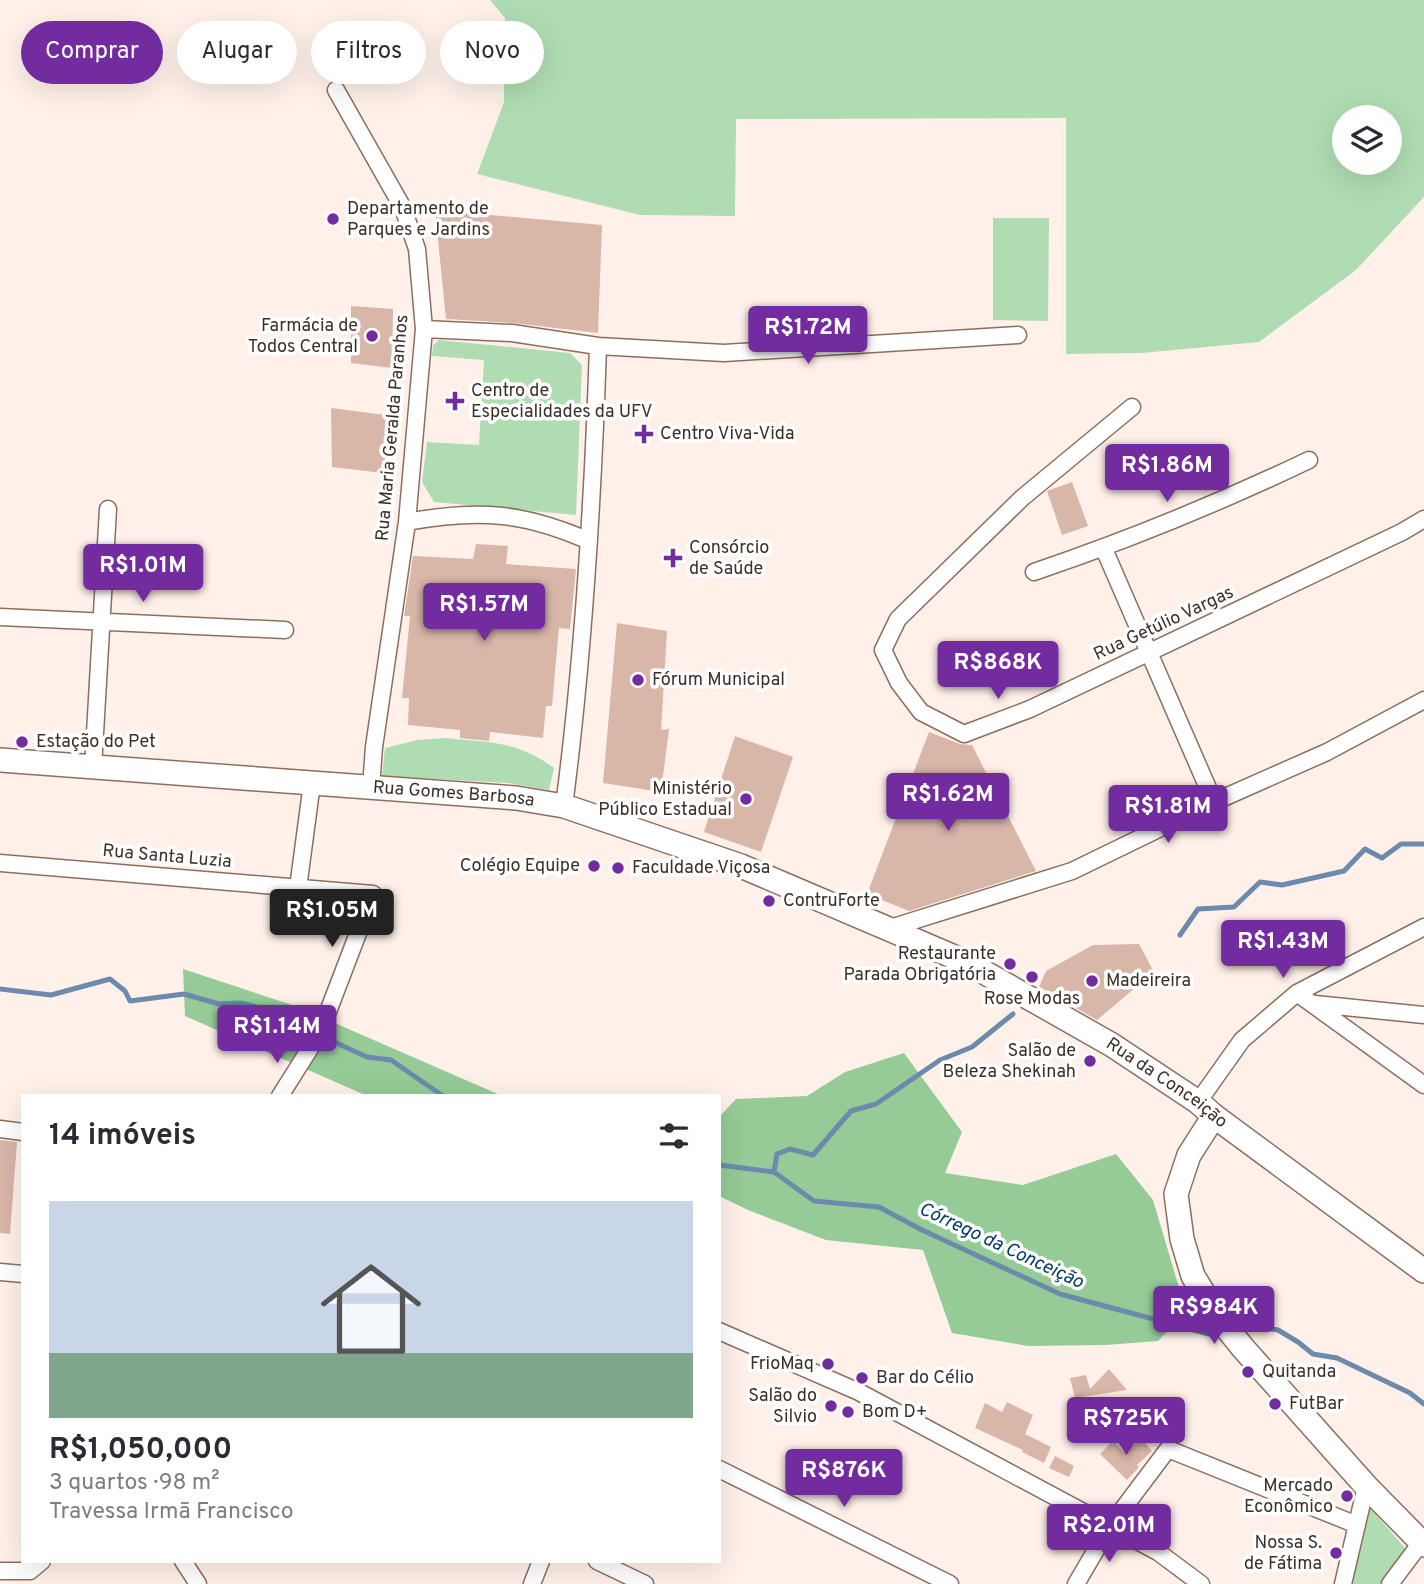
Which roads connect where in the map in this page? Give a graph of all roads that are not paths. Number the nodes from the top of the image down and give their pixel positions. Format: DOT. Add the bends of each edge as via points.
graph roads {
  1 [pos="336,90"];
  2 [pos="424,329"];
  3 [pos="1018,335"];
  4 [pos="598,346"];
  5 [pos="1132,407"];
  6 [pos="1310,460"];
  7 [pos="108,509"];
  8 [pos="1424,519"];
  9 [pos="407,522"];
  10 [pos="589,541"];
  11 [pos="1104,549"];
  12 [pos="1034,572"];
  13 [pos="0,617"];
  14 [pos="102,620"];
  15 [pos="285,630"];
  16 [pos="1148,652"];
  17 [pos="1424,700"];
  18 [pos="0,760"];
  19 [pos="93,768"];
  20 [pos="312,783"];
  21 [pos="370,787"];
  22 [pos="1214,802"];
  23 [pos="564,806"];
  24 [pos="0,863"];
  25 [pos="298,887"];
  26 [pos="1424,926"];
  27 [pos="887,929"];
  28 [pos="1297,993"];
  29 [pos="1312,1004"];
  30 [pos="1424,1015"];
  31 [pos="1424,1085"];
  32 [pos="281,1094"];
  33 [pos="1206,1109"];
  34 [pos="0,1129"];
  35 [pos="21,1132"];
  36 [pos="1424,1271"];
  37 [pos="0,1272"];
  38 [pos="21,1273"];
  39 [pos="721,1332"];
  40 [pos="721,1470"];
  41 [pos="1367,1486"];
  42 [pos="1357,1525"];
  43 [pos="1110,1526"];
  44 [pos="1422,1545"];
  45 [pos="40,1563"];
  46 [pos="184,1563"];
  47 [pos="540,1563"];
  48 [pos="601,1563"];
  49 [pos="0,1571"];
  50 [pos="198,1584"];
  51 [pos="533,1584"];
  52 [pos="645,1584"];
  53 [pos="950,1584"];
  54 [pos="1076,1584"];
  55 [pos="1201,1584"];
  56 [pos="1343,1584"];
  57 [pos="1390,1584"];
  1 -- 2 [label="street, Rua Maria Geralda Paranhos" via="403,208 418,249"];
  2 -- 4 [label="street" via="512,333"];
  2 -- 9 [label="street, Rua Maria Geralda Paranhos"];
  3 -- 4 [label="street" via="724,353"];
  4 -- 10 [label="street"];
  5 -- 16 [label="street, Rua Getúlio Vargas" via="1022,498 898,619 883,650 899,683 921,712 964,734 1030,709"];
  6 -- 11 [label="street" via="1213,506"];
  7 -- 14 [label="street"];
  8 -- 16 [label="street, Rua Getúlio Vargas"];
  9 -- 10 [label="street" via="450,514 503,515 555,527"];
  9 -- 21 [label="street, Rua Maria Geralda Paranhos"];
  10 -- 23 [label="street"];
  11 -- 12 [label="street"];
  11 -- 16 [label="street"];
  13 -- 14 [label="street"];
  14 -- 15 [label="street"];
  14 -- 19 [label="street"];
  16 -- 22 [label="street"];
  17 -- 22 [label="street" via="1327,752"];
  18 -- 19 [label="street, Rua Gomes Barbosa"];
  19 -- 20 [label="street, Rua Gomes Barbosa"];
  20 -- 21 [label="street, Rua Gomes Barbosa"];
  20 -- 25 [label="street"];
  21 -- 23 [label="street, Rua Gomes Barbosa"];
  22 -- 27 [label="street" via="1072,871"];
  23 -- 27 [label="street, Rua Gomes Barbosa" via="741,866"];
  24 -- 25 [label="street, Rua Santa Luzia"];
  25 -- 32 [label="street, Rua Santa Luzia" via="373,894 326,1017"];
  26 -- 28 [label="street"];
  27 -- 33 [label="street, Rua da Conceição" via="966,962 1112,1045"];
  28 -- 29 [label="street"];
  28 -- 33 [label="street" via="1242,1040"];
  29 -- 30 [label="street"];
  29 -- 31 [label="street"];
  33 -- 36 [label="street, Rua da Conceição"];
  33 -- 41 [label="street" via="1176,1194 1193,1276 1243,1348"];
  34 -- 35 [label="street"];
  37 -- 38 [label="street"];
  39 -- 43 [label="street" via="859,1392"];
  40 -- 53 [label="street"];
  41 -- 42 [label="street"];
  41 -- 44 [label="street"];
  42 -- 43 [label="street" via="1168,1449"];
  42 -- 56 [label="street"];
  43 -- 54 [label="street"];
  43 -- 55 [label="street" via="1158,1552"];
  44 -- 57 [label="street"];
  45 -- 49 [label="street" via="30,1571"];
  46 -- 50 [label="street"];
  47 -- 51 [label="street"];
  48 -- 52 [label="street"];
}
